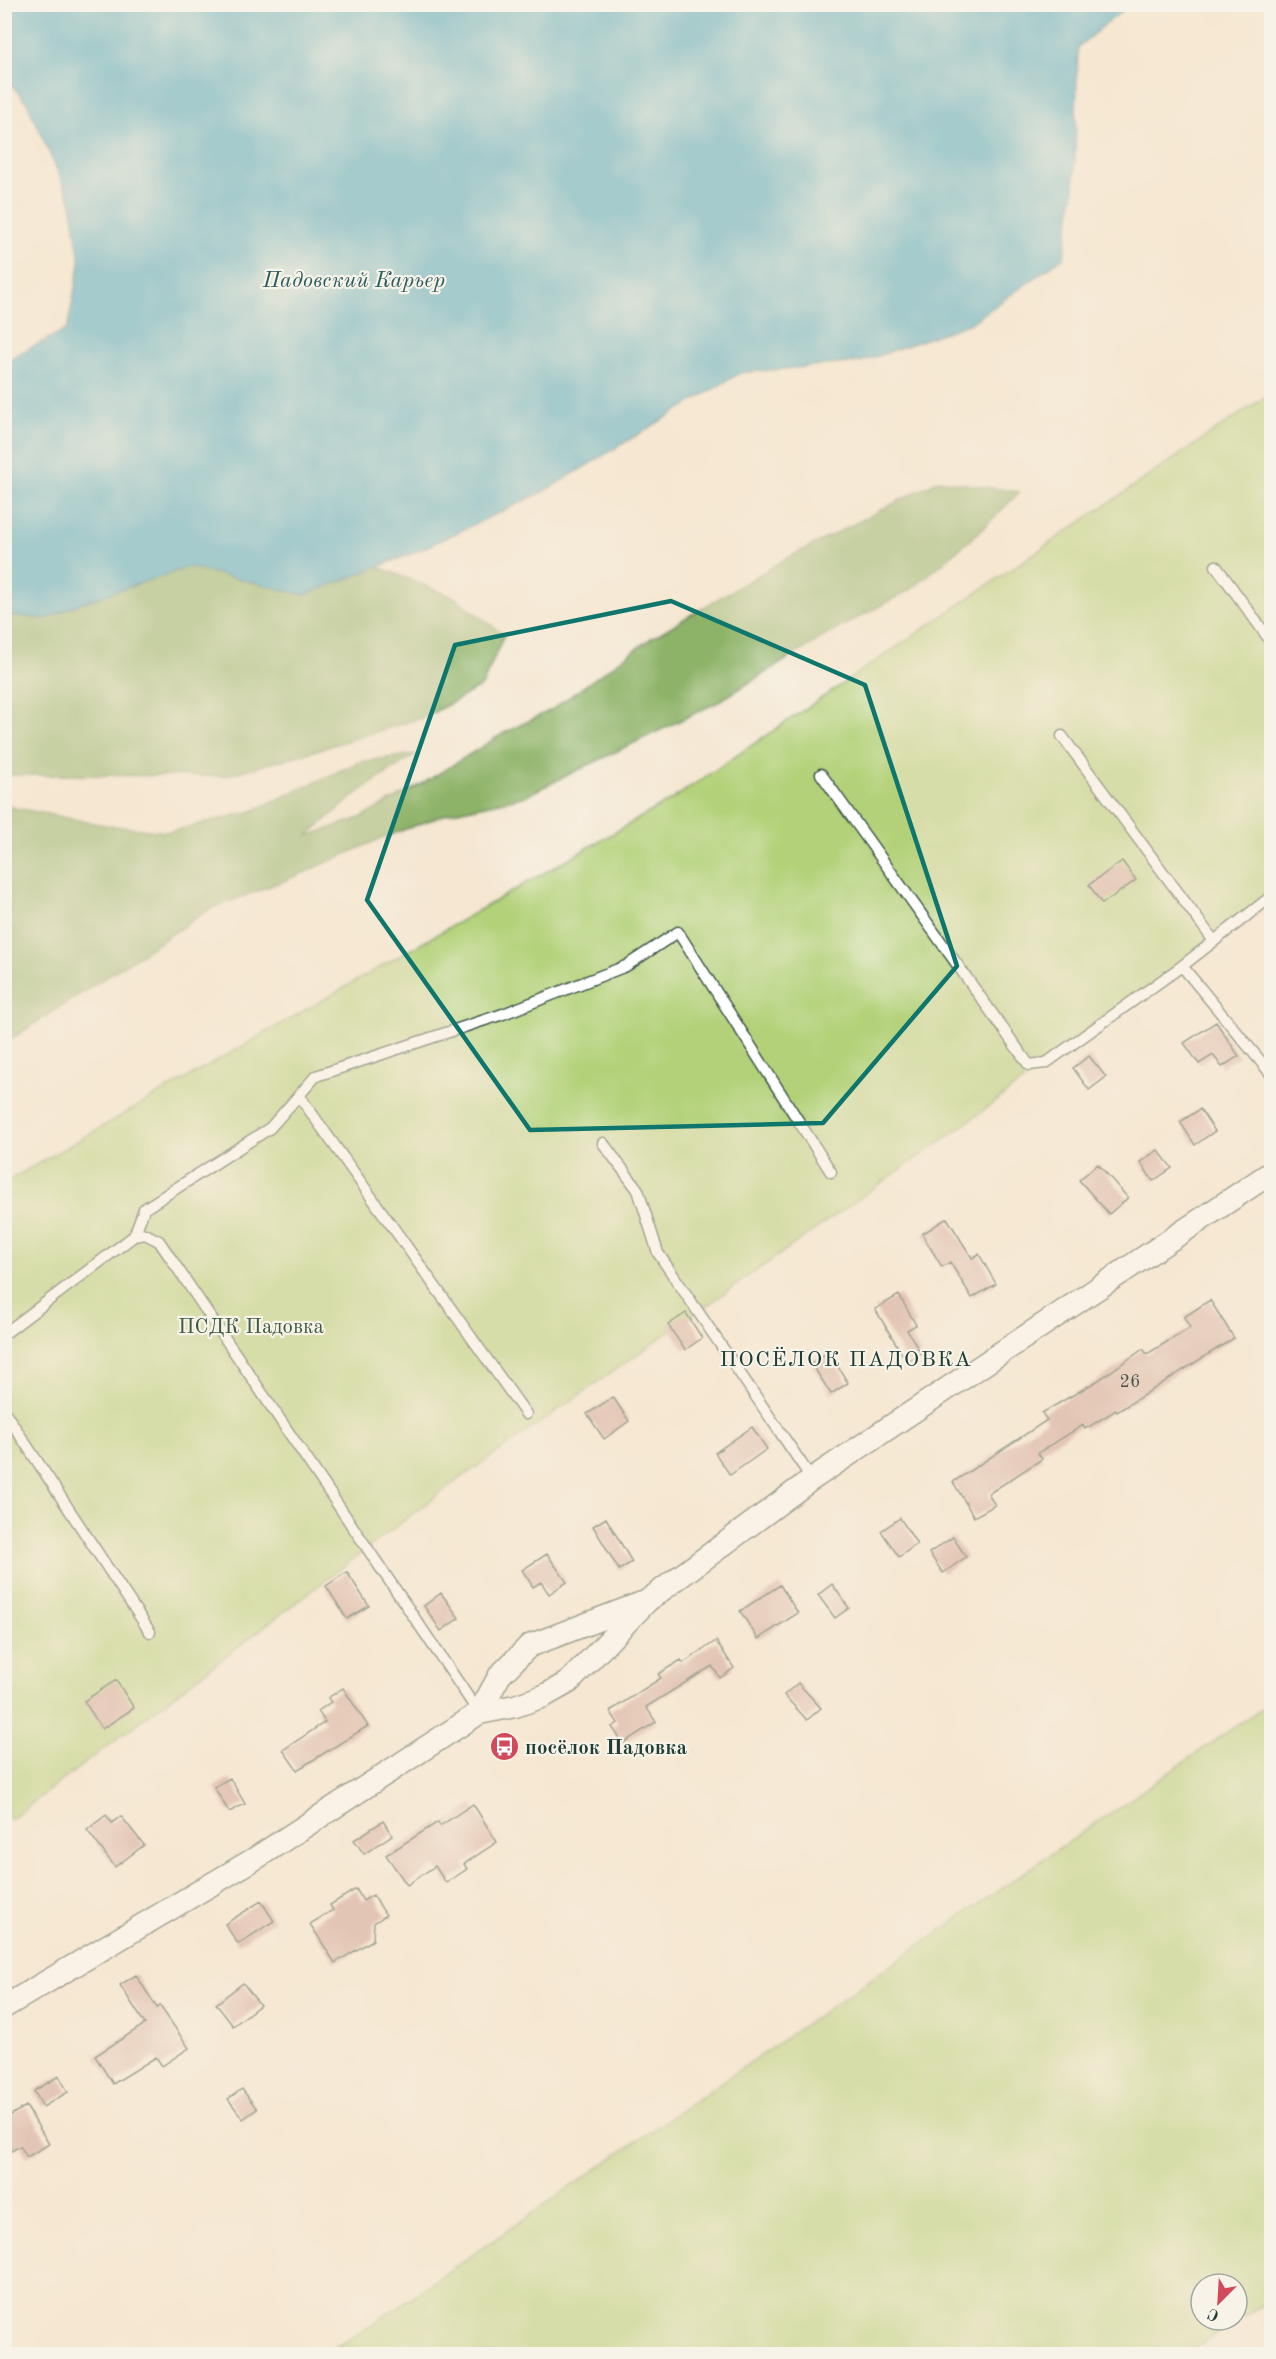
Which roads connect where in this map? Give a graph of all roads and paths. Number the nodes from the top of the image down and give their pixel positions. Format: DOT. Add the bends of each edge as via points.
graph roads {
  1 [pos="1216,566"];
  2 [pos="1272,644"];
  3 [pos="1062,736"];
  4 [pos="821,774"];
  5 [pos="1272,896"];
  6 [pos="1214,941"];
  7 [pos="1182,966"];
  8 [pos="1272,1075"];
  9 [pos="300,1097"];
  10 [pos="603,1143"];
  11 [pos="831,1172"];
  12 [pos="1272,1172"];
  13 [pos="134,1236"];
  14 [pos="4,1334"];
  15 [pos="4,1411"];
  16 [pos="526,1414"];
  17 [pos="812,1479"];
  18 [pos="647,1601"];
  19 [pos="150,1632"];
  20 [pos="479,1713"];
  21 [pos="4,2007"];
  1 -- 2 [label="lane"];
  3 -- 6 [label="lane"];
  4 -- 7 [label="lane" via="1029,1065 1046,1063"];
  5 -- 6 [label="lane"];
  6 -- 7 [label="lane"];
  7 -- 8 [label="lane"];
  9 -- 11 [label="lane" via="316,1076 503,1014 626,966 678,932"];
  9 -- 13 [label="lane" via="270,1128 144,1209"];
  9 -- 16 [label="lane"];
  10 -- 17 [label="lane" via="638,1190 658,1253"];
  12 -- 17 [label="street"];
  13 -- 14 [label="lane"];
  13 -- 20 [label="lane" via="145,1234 159,1240"];
  15 -- 19 [label="lane"];
  17 -- 18 [label="street"];
  18 -- 20 [label="street" via="569,1682 515,1707"];
  18 -- 20 [label="street" via="529,1646 500,1675"];
  20 -- 21 [label="street" via="256,1858"];
}
